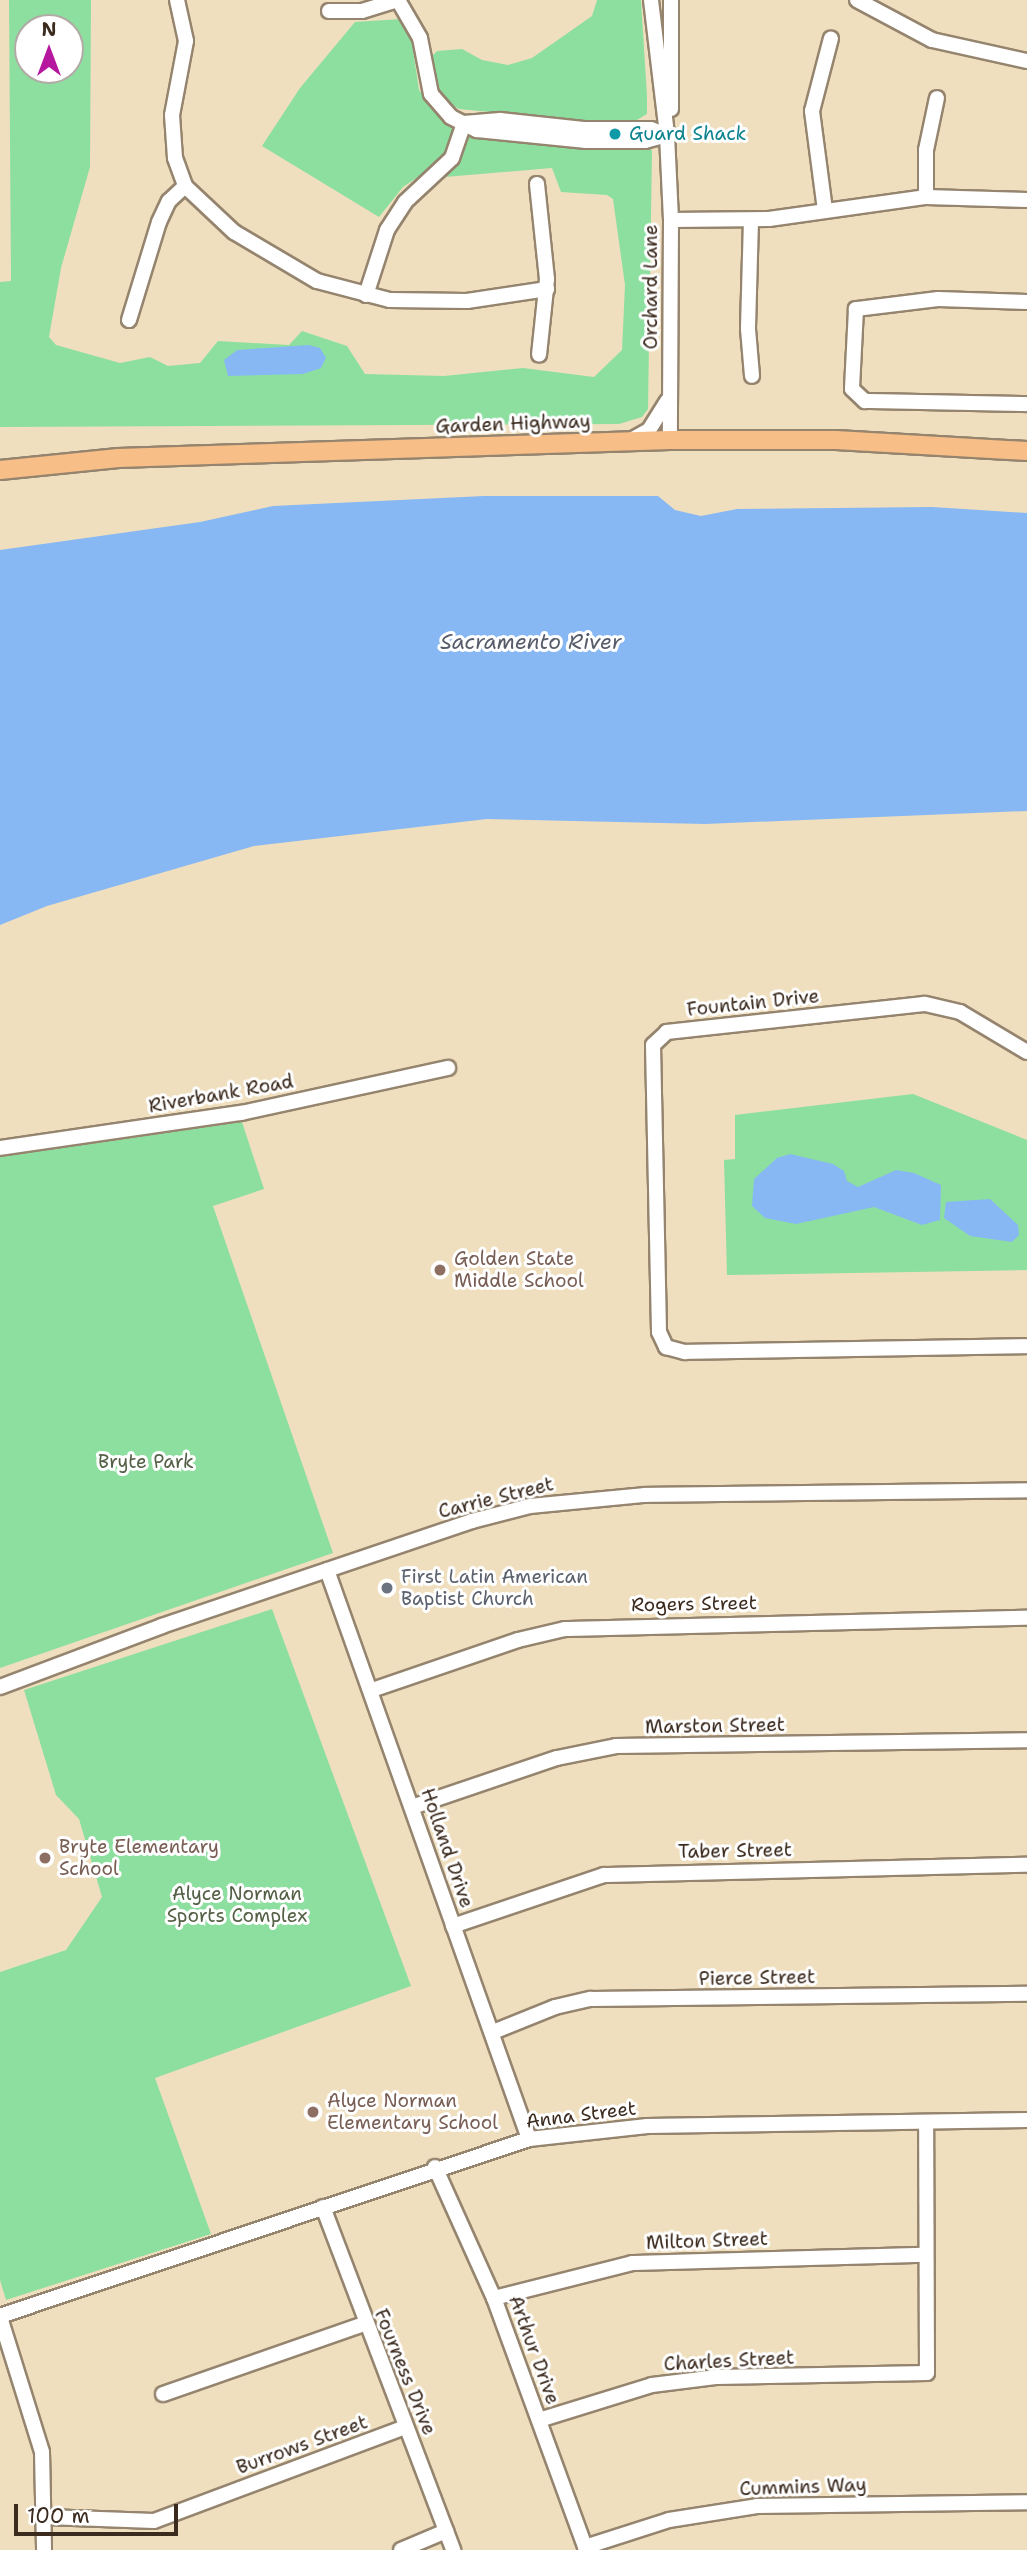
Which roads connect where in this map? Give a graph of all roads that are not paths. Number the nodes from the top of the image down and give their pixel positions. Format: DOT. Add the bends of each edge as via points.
graph roads {
  1 [pos="177,0"];
  2 [pos="398,0"];
  3 [pos="651,0"];
  4 [pos="671,0"];
  5 [pos="857,0"];
  6 [pos="329,11"];
  7 [pos="831,38"];
  8 [pos="1027,61"];
  9 [pos="937,98"];
  10 [pos="464,123"];
  11 [pos="667,135"];
  12 [pos="537,184"];
  13 [pos="185,186"];
  14 [pos="926,197"];
  15 [pos="1027,200"];
  16 [pos="825,210"];
  17 [pos="670,220"];
  18 [pos="751,220"];
  19 [pos="547,289"];
  20 [pos="366,295"];
  21 [pos="1027,302"];
  22 [pos="129,320"];
  23 [pos="539,355"];
  24 [pos="752,376"];
  25 [pos="670,393"];
  26 [pos="1027,404"];
  27 [pos="670,440"];
  28 [pos="627,442"];
  29 [pos="1027,451"];
  30 [pos="0,470"];
  31 [pos="1027,1052"];
  32 [pos="448,1068"];
  33 [pos="0,1148"];
  34 [pos="1027,1346"];
  35 [pos="1027,1490"];
  36 [pos="327,1570"];
  37 [pos="1027,1618"];
  38 [pos="0,1687"];
  39 [pos="372,1690"];
  40 [pos="1027,1740"];
  41 [pos="412,1807"];
  42 [pos="1027,1866"];
  43 [pos="453,1926"];
  44 [pos="1027,1994"];
  45 [pos="493,2032"];
  46 [pos="1027,2120"];
  47 [pos="926,2122"];
  48 [pos="529,2139"];
  49 [pos="435,2167"];
  50 [pos="323,2207"];
  51 [pos="926,2255"];
  52 [pos="494,2298"];
  53 [pos="0,2317"];
  54 [pos="365,2324"];
  55 [pos="163,2394"];
  56 [pos="539,2420"];
  57 [pos="406,2427"];
  58 [pos="1027,2502"];
  59 [pos="46,2517"];
  60 [pos="446,2531"];
  61 [pos="585,2549"];
  62 [pos="44,2550"];
  63 [pos="401,2550"];
  64 [pos="453,2550"];
  1 -- 13 [label="street" via="186,54 172,115 172,137"];
  2 -- 6 [label="street" via="362,12"];
  2 -- 10 [label="street" via="420,38 431,94 439,107"];
  3 -- 11 [label="street, Orchard Lane"];
  4 -- 11 [label="street, Orchard Lane"];
  5 -- 8 [label="street" via="932,40"];
  7 -- 16 [label="street" via="813,111"];
  9 -- 14 [label="street" via="926,150"];
  10 -- 11 [label="street" via="500,120 584,129 651,129"];
  10 -- 20 [label="street" via="452,158 405,202 387,230"];
  11 -- 17 [label="street, Orchard Lane"];
  12 -- 19 [label="street"];
  13 -- 20 [label="street" via="261,251 317,281"];
  13 -- 22 [label="street" via="169,201 159,222"];
  14 -- 15 [label="street"];
  14 -- 16 [label="street"];
  16 -- 18 [label="street"];
  17 -- 18 [label="street"];
  17 -- 25 [label="street, Orchard Lane"];
  18 -- 24 [label="street" via="748,329"];
  19 -- 20 [label="street" via="467,302 415,302"];
  19 -- 23 [label="street"];
  21 -- 26 [label="street" via="938,299 856,309 852,388 859,397"];
  25 -- 27 [label="street, Orchard Lane"];
  25 -- 28 [label="street" via="651,428"];
  27 -- 28 [label="main road, Garden Highway"];
  27 -- 29 [label="main road, Garden Highway" via="836,440"];
  28 -- 30 [label="main road, Garden Highway" via="118,458"];
  31 -- 34 [label="street, Fountain Drive" via="960,1012 924,1004 667,1032 653,1045 659,1332 666,1347 685,1352"];
  32 -- 33 [label="street, Riverbank Road" via="241,1113"];
  35 -- 36 [label="street, Carrie Street" via="576,1499 505,1511"];
  36 -- 38 [label="street, Carrie Street"];
  36 -- 39 [label="street, Holland Drive"];
  37 -- 39 [label="street, Rogers Street" via="565,1629 518,1640"];
  39 -- 41 [label="street, Holland Drive"];
  40 -- 41 [label="street, Marston Street" via="616,1746 557,1758"];
  41 -- 43 [label="street, Holland Drive"];
  42 -- 43 [label="street, Taber Street" via="604,1874"];
  43 -- 45 [label="street, Holland Drive"];
  44 -- 45 [label="street, Pierce Street" via="591,1999 555,2007"];
  45 -- 48 [label="street, Holland Drive"];
  46 -- 47 [label="street, Anna Street"];
  47 -- 48 [label="street, Anna Street" via="647,2126"];
  47 -- 51 [label="street"];
  48 -- 49 [label="street, Anna Street"];
  49 -- 50 [label="street, Anna Street"];
  49 -- 52 [label="street, Arthur Drive"];
  50 -- 53 [label="street, Anna Street"];
  50 -- 54 [label="street, Fourness Drive"];
  51 -- 52 [label="street, Milton Street" via="632,2263"];
  51 -- 56 [label="street, Charles Street" via="927,2374 716,2378 652,2385"];
  52 -- 56 [label="street, Arthur Drive"];
  53 -- 59 [label="street" via="41,2452"];
  54 -- 55 [label="street"];
  54 -- 57 [label="street, Fourness Drive"];
  56 -- 61 [label="street, Arthur Drive"];
  57 -- 59 [label="street, Burrows Street" via="154,2521"];
  57 -- 60 [label="street, Fourness Drive"];
  58 -- 61 [label="street, Cummins Way" via="757,2505 669,2520"];
  59 -- 62 [label="street"];
  60 -- 63 [label="street"];
  60 -- 64 [label="street, Fourness Drive"];
}
